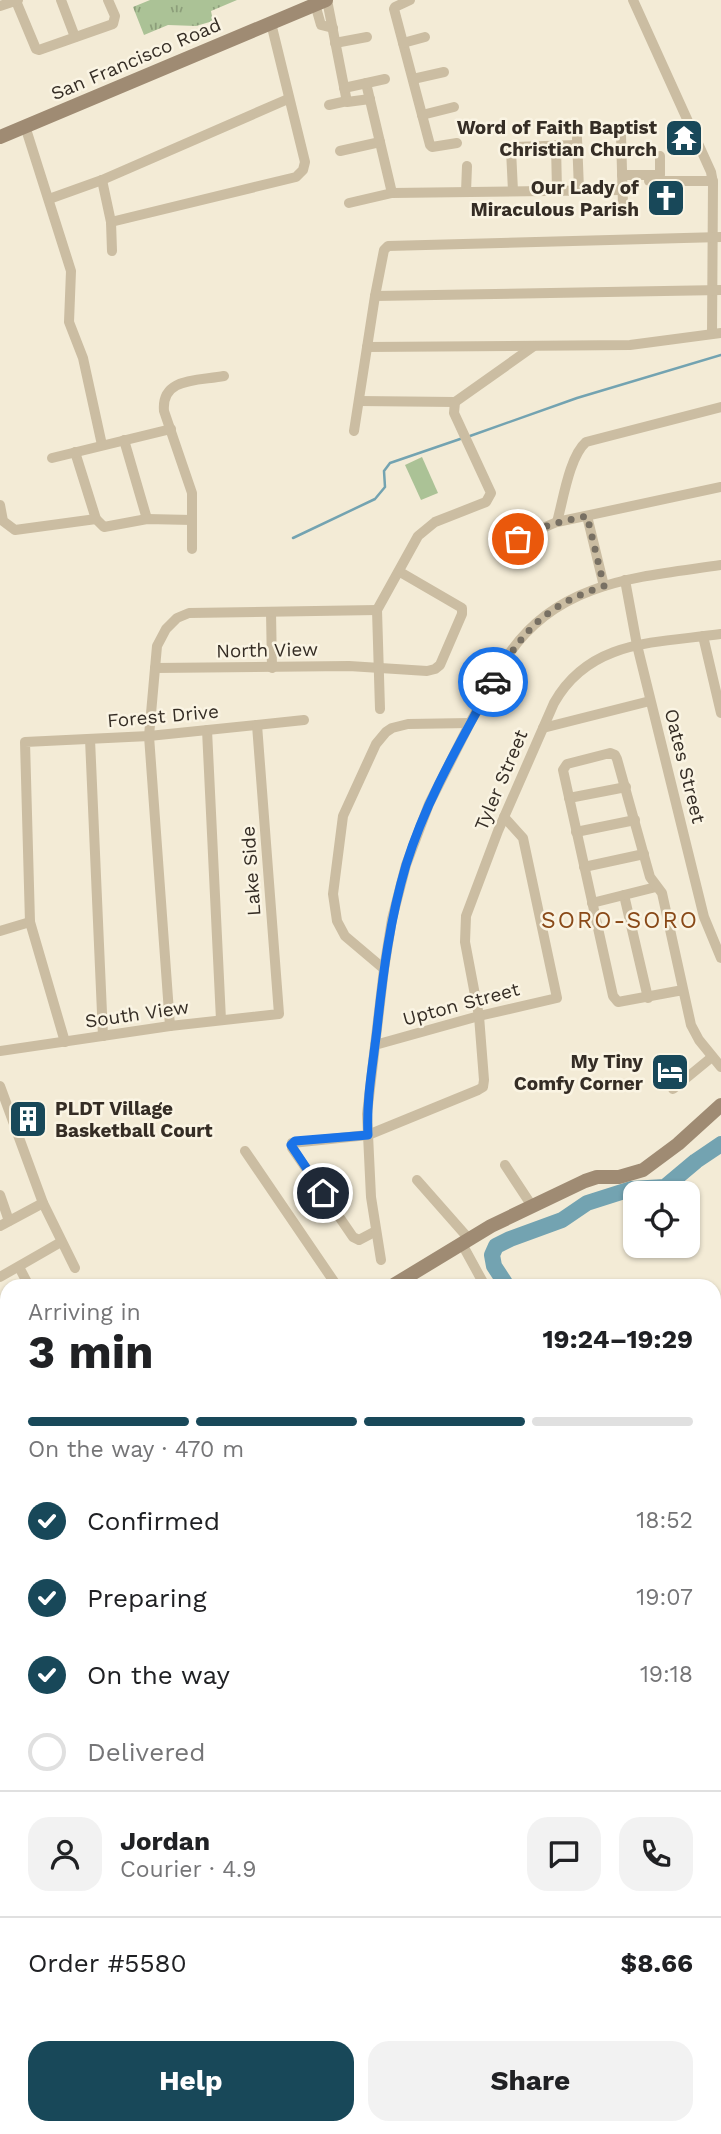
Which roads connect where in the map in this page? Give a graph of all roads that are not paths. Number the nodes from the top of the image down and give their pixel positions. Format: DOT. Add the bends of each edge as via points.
graph roads {
  1 [pos="17,0"];
  2 [pos="61,0"];
  3 [pos="108,0"];
  4 [pos="410,0"];
  5 [pos="633,0"];
  6 [pos="323,1"];
  7 [pos="0,6"];
  8 [pos="271,23"];
  9 [pos="75,37"];
  10 [pos="368,37"];
  11 [pos="425,37"];
  12 [pos="335,43"];
  13 [pos="403,43"];
  14 [pos="444,72"];
  15 [pos="385,79"];
  16 [pos="413,79"];
  17 [pos="366,83"];
  18 [pos="344,88"];
  19 [pos="288,99"];
  20 [pos="370,99"];
  21 [pos="347,101"];
  22 [pos="329,105"];
  23 [pos="454,107"];
  24 [pos="422,115"];
  25 [pos="25,127"];
  26 [pos="621,135"];
  27 [pos="0,137"];
  28 [pos="380,142"];
  29 [pos="457,143"];
  30 [pos="556,145"];
  31 [pos="340,151"];
  32 [pos="660,156"];
  33 [pos="467,166"];
  34 [pos="622,175"];
  35 [pos="102,180"];
  36 [pos="649,181"];
  37 [pos="716,183"];
  38 [pos="579,190"];
  39 [pos="622,190"];
  40 [pos="513,191"];
  41 [pos="557,191"];
  42 [pos="466,192"];
  43 [pos="392,193"];
  44 [pos="49,199"];
  45 [pos="349,203"];
  46 [pos="623,206"];
  47 [pos="111,222"];
  48 [pos="717,237"];
  49 [pos="112,251"];
  50 [pos="717,290"];
  51 [pos="375,296"];
  52 [pos="717,334"];
  53 [pos="534,346"];
  54 [pos="367,347"];
  55 [pos="224,376"];
  56 [pos="359,401"];
  57 [pos="455,402"];
  58 [pos="721,407"];
  59 [pos="172,429"];
  60 [pos="354,431"];
  61 [pos="124,440"];
  62 [pos="102,445"];
  63 [pos="75,452"];
  64 [pos="52,458"];
  65 [pos="721,487"];
  66 [pos="0,505"];
  67 [pos="587,516"];
  68 [pos="96,519"];
  69 [pos="147,519"];
  70 [pos="192,520"];
  71 [pos="557,523"];
  72 [pos="192,549"];
  73 [pos="505,550"];
  74 [pos="721,565"];
  75 [pos="400,572"];
  76 [pos="625,580"];
  77 [pos="604,586"];
  78 [pos="377,610"];
  79 [pos="271,612"];
  80 [pos="721,634"];
  81 [pos="703,636"];
  82 [pos="637,645"];
  83 [pos="155,668"];
  84 [pos="271,668"];
  85 [pos="379,668"];
  86 [pos="650,701"];
  87 [pos="380,709"];
  88 [pos="721,713"];
  89 [pos="304,720"];
  90 [pos="470,723"];
  91 [pos="257,725"];
  92 [pos="543,728"];
  93 [pos="207,730"];
  94 [pos="149,736"];
  95 [pos="90,739"];
  96 [pos="625,787"];
  97 [pos="569,798"];
  98 [pos="504,817"];
  99 [pos="635,820"];
  100 [pos="576,832"];
  101 [pos="644,854"];
  102 [pos="584,867"];
  103 [pos="656,887"];
  104 [pos="624,895"];
  105 [pos="592,903"];
  106 [pos="30,922"];
  107 [pos="0,931"];
  108 [pos="721,958"];
  109 [pos="384,969"];
  110 [pos="683,990"];
  111 [pos="648,998"];
  112 [pos="279,1014"];
  113 [pos="478,1016"];
  114 [pos="221,1020"];
  115 [pos="170,1027"];
  116 [pos="103,1036"];
  117 [pos="65,1042"];
  118 [pos="375,1045"];
  119 [pos="0,1051"];
  120 [pos="712,1057"];
  121 [pos="721,1067"];
  122 [pos="0,1086"];
  123 [pos="673,1089"];
  124 [pos="721,1105"];
  125 [pos="368,1135"];
  126 [pos="245,1151"];
  127 [pos="505,1164"];
  128 [pos="417,1180"];
  129 [pos="0,1195"];
  130 [pos="43,1203"];
  131 [pos="532,1206"];
  132 [pos="5,1223"];
  133 [pos="376,1231"];
  134 [pos="466,1241"];
  135 [pos="61,1242"];
  136 [pos="382,1260"];
  137 [pos="19,1266"];
  138 [pos="75,1268"];
  139 [pos="0,1277"];
  140 [pos="26,1279"];
  141 [pos="332,1279"];
  142 [pos="404,1279"];
  143 [pos="482,1279"];
  1 -- 7 [label="street"];
  1 -- 9 [label="street" via="36,49"];
  2 -- 9 [label="street"];
  3 -- 9 [label="street" via="115,16 113,24"];
  4 -- 13 [label="street" via="394,9"];
  5 -- 37 [label="street"];
  6 -- 8 [label="street, San Francisco Road"];
  6 -- 12 [label="street" via="321,25 333,28"];
  8 -- 19 [label="street"];
  8 -- 25 [label="street, San Francisco Road"];
  10 -- 12 [label="street"];
  11 -- 13 [label="street"];
  12 -- 18 [label="street"];
  13 -- 16 [label="street"];
  14 -- 16 [label="street"];
  15 -- 17 [label="street"];
  16 -- 24 [label="street"];
  17 -- 18 [label="street"];
  17 -- 20 [label="street"];
  18 -- 21 [label="street"];
  19 -- 35 [label="street"];
  19 -- 47 [label="street" via="305,162 296,177"];
  20 -- 21 [label="street"];
  20 -- 28 [label="street"];
  21 -- 22 [label="street"];
  23 -- 24 [label="street"];
  24 -- 29 [label="street" via="432,147"];
  25 -- 27 [label="street, San Francisco Road"];
  25 -- 44 [label="street"];
  26 -- 34 [label="street"];
  28 -- 31 [label="street"];
  28 -- 43 [label="street"];
  30 -- 38 [label="street" via="577,142"];
  30 -- 40 [label="street" via="511,150"];
  30 -- 41 [label="street"];
  32 -- 34 [label="street" via="660,175"];
  33 -- 42 [label="street"];
  34 -- 39 [label="street"];
  35 -- 44 [label="street"];
  35 -- 47 [label="street"];
  36 -- 37 [label="street"];
  37 -- 48 [label="street"];
  38 -- 39 [label="street"];
  38 -- 41 [label="street"];
  39 -- 46 [label="street"];
  40 -- 41 [label="street"];
  40 -- 42 [label="street"];
  42 -- 43 [label="street"];
  43 -- 45 [label="street"];
  44 -- 62 [label="street" via="71,271 69,322 83,358"];
  47 -- 49 [label="street"];
  48 -- 50 [label="street"];
  48 -- 51 [label="street" via="393,244 384,250"];
  50 -- 51 [label="street"];
  50 -- 52 [label="street"];
  51 -- 54 [label="street"];
  52 -- 53 [label="street" via="631,345"];
  53 -- 54 [label="street"];
  53 -- 57 [label="street"];
  54 -- 56 [label="street"];
  55 -- 59 [label="street" via="174,385 166,392 164,411"];
  56 -- 57 [label="street"];
  56 -- 60 [label="street"];
  57 -- 75 [label="street" via="454,413 490,498 426,529"];
  58 -- 71 [label="street" via="586,442 570,472"];
  59 -- 61 [label="street"];
  59 -- 70 [label="street" via="192,493"];
  61 -- 62 [label="street"];
  61 -- 69 [label="street"];
  62 -- 63 [label="street"];
  63 -- 64 [label="street"];
  63 -- 68 [label="street"];
  65 -- 67 [label="street"];
  66 -- 68 [label="street" via="3,522 15,530"];
  67 -- 71 [label="street"];
  67 -- 77 [label="street"];
  68 -- 69 [label="street" via="104,527"];
  69 -- 70 [label="street"];
  70 -- 72 [label="street"];
  71 -- 73 [label="street" via="523,536"];
  74 -- 76 [label="street"];
  75 -- 78 [label="street"];
  75 -- 85 [label="street, North View" via="457,603 462,614 435,669"];
  76 -- 77 [label="street"];
  76 -- 82 [label="street, Oates Street"];
  77 -- 90 [label="street" via="556,608 524,634"];
  78 -- 79 [label="street"];
  78 -- 85 [label="street"];
  79 -- 83 [label="street" via="189,613 177,618 157,646"];
  79 -- 84 [label="street"];
  80 -- 81 [label="street, Tyler Street"];
  81 -- 82 [label="street, Tyler Street"];
  81 -- 88 [label="street"];
  82 -- 86 [label="street, Oates Street"];
  82 -- 92 [label="street, Tyler Street" via="606,654 577,674 558,697"];
  83 -- 84 [label="street, North View"];
  83 -- 94 [label="street"];
  84 -- 85 [label="street, North View"];
  85 -- 87 [label="street"];
  86 -- 92 [label="street"];
  86 -- 108 [label="street, Oates Street" via="704,917"];
  89 -- 91 [label="street, Forest Drive"];
  90 -- 109 [label="street" via="411,851"];
  90 -- 109 [label="street" via="408,724 386,732 346,809 339,834 334,910 342,932"];
  91 -- 93 [label="street, Forest Drive"];
  91 -- 112 [label="street, Lake Side"];
  92 -- 98 [label="street, Tyler Street"];
  93 -- 94 [label="street, Forest Drive"];
  93 -- 114 [label="street"];
  94 -- 95 [label="street, Forest Drive"];
  94 -- 115 [label="street"];
  95 -- 106 [label="street, Forest Drive" via="25,743"];
  95 -- 116 [label="street"];
  96 -- 97 [label="street"];
  96 -- 97 [label="street" via="617,759 606,753 564,767"];
  96 -- 99 [label="street"];
  97 -- 100 [label="street"];
  98 -- 113 [label="street, Tyler Street" via="465,923"];
  98 -- 113 [label="street, Upton Street" via="523,838 557,998"];
  99 -- 100 [label="street"];
  99 -- 101 [label="street"];
  100 -- 102 [label="street"];
  101 -- 102 [label="street"];
  101 -- 103 [label="street"];
  102 -- 105 [label="street"];
  103 -- 104 [label="street"];
  103 -- 110 [label="street" via="662,893"];
  104 -- 105 [label="street"];
  104 -- 111 [label="street"];
  105 -- 111 [label="street" via="614,1000"];
  106 -- 107 [label="street"];
  106 -- 117 [label="street"];
  109 -- 118 [label="street"];
  110 -- 111 [label="street"];
  110 -- 120 [label="street" via="695,1034"];
  112 -- 114 [label="street, South View"];
  113 -- 118 [label="street, Upton Street"];
  113 -- 125 [label="street, Tyler Street" via="483,1087"];
  114 -- 115 [label="street, South View"];
  115 -- 116 [label="street, South View"];
  116 -- 117 [label="street, South View"];
  117 -- 119 [label="street, South View"];
  118 -- 125 [label="street"];
  120 -- 121 [label="street"];
  120 -- 123 [label="street"];
  122 -- 130 [label="street"];
  124 -- 131 [label="street" via="643,1170 597,1177"];
  125 -- 133 [label="street"];
  125 -- 133 [label="street" via="291,1145 353,1237 359,1240"];
  126 -- 141 [label="street"];
  127 -- 131 [label="street"];
  128 -- 134 [label="street"];
  129 -- 132 [label="street"];
  130 -- 132 [label="street"];
  130 -- 135 [label="street"];
  131 -- 134 [label="street"];
  133 -- 136 [label="street"];
  134 -- 142 [label="street"];
  134 -- 143 [label="street"];
  135 -- 137 [label="street"];
  135 -- 138 [label="street"];
  137 -- 139 [label="street"];
  137 -- 140 [label="street"];
}
